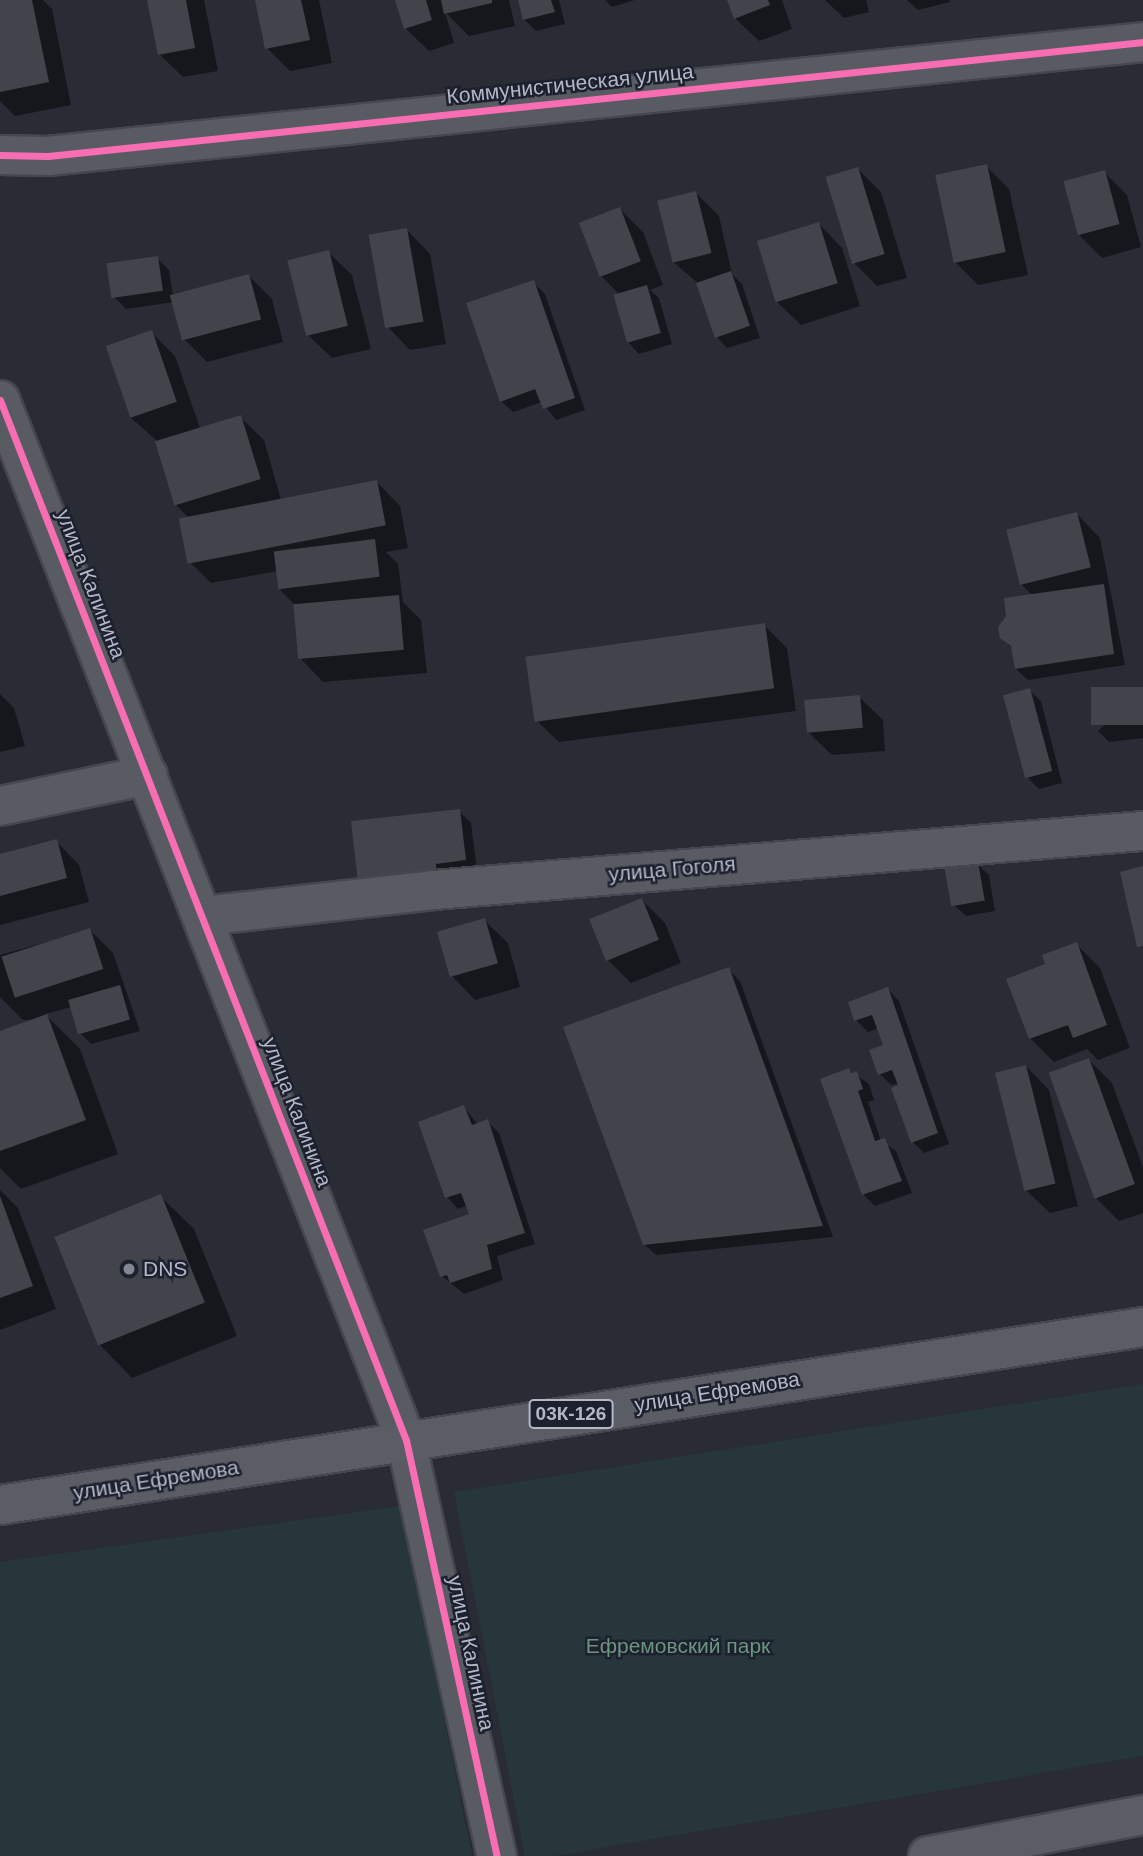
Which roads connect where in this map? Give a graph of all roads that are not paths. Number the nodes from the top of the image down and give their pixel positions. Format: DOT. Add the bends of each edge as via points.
graph roads {
  1 [pos="1143,42"];
  2 [pos="0,155"];
  3 [pos="0,400"];
  4 [pos="148,775"];
  5 [pos="0,806"];
  6 [pos="1143,831"];
  7 [pos="203,916"];
  8 [pos="1143,1327"];
  9 [pos="406,1440"];
  10 [pos="0,1505"];
  11 [pos="1143,1815"];
  12 [pos="497,1856"];
  13 [pos="928,1856"];
  1 -- 2 [label="street, Коммунистическая улица" via="48,156"];
  3 -- 4 [label="street, улица Калинина"];
  4 -- 5 [label="street"];
  4 -- 7 [label="street, улица Калинина"];
  6 -- 7 [label="street, улица Гоголя" via="434,890"];
  7 -- 9 [label="street, улица Калинина"];
  8 -- 9 [label="main road, улица Ефремова / 03К-126"];
  9 -- 10 [label="main road, улица Ефремова / 03К-126"];
  9 -- 12 [label="street, улица Калинина"];
  11 -- 13 [label="main road"];
}
